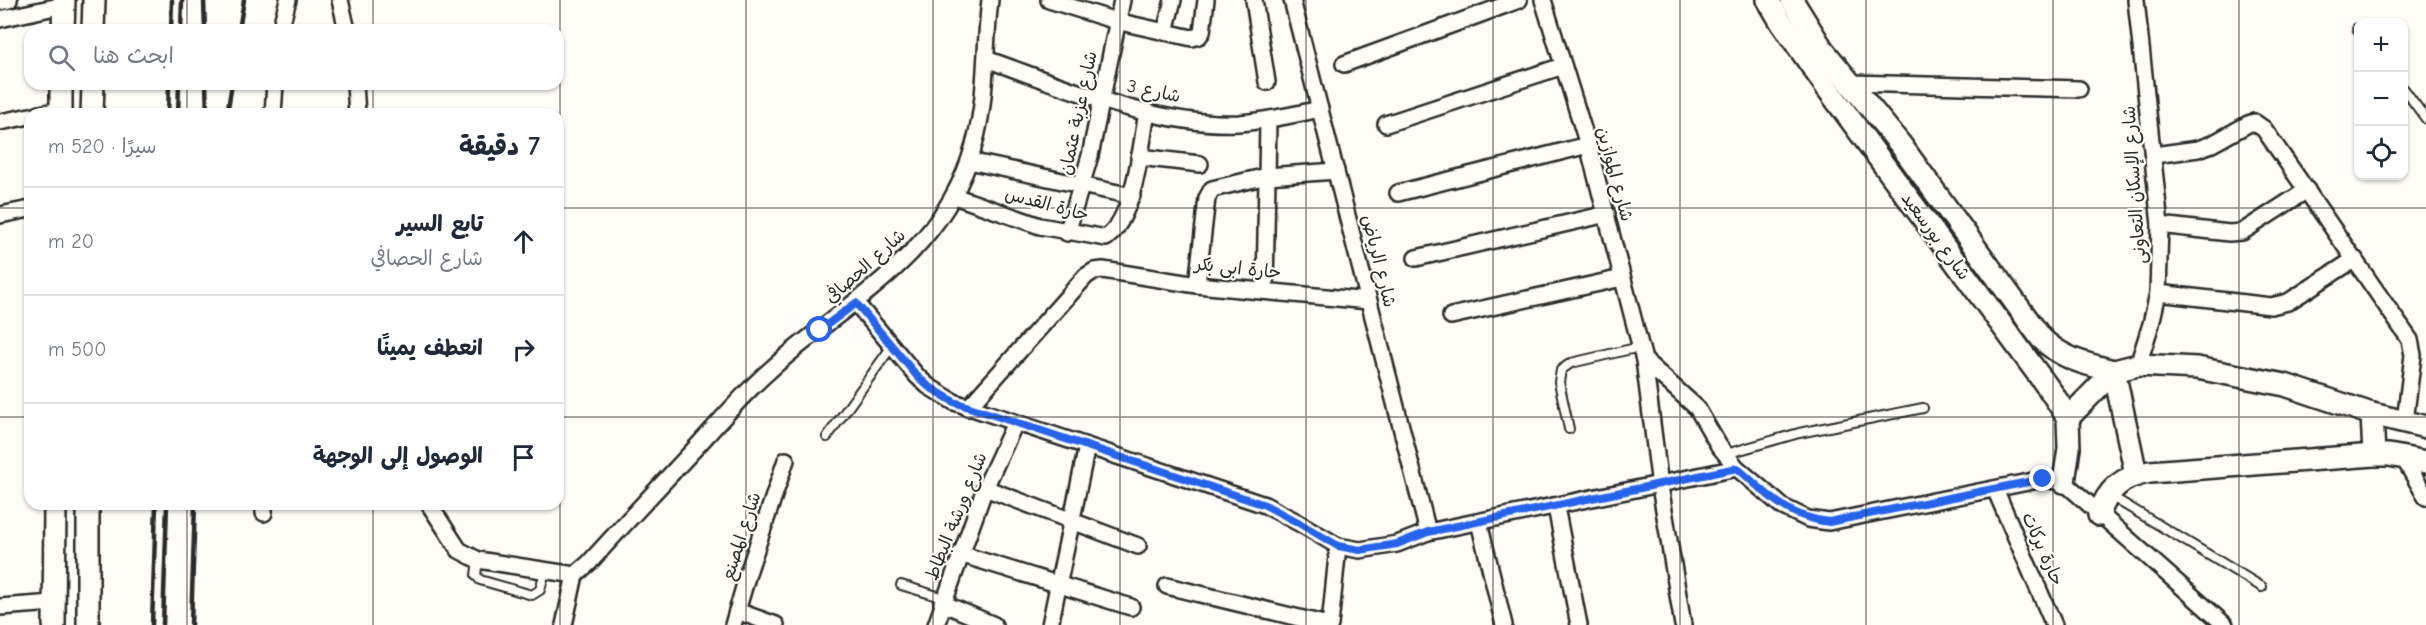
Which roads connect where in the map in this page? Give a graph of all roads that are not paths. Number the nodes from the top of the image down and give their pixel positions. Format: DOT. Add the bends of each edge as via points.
graph roads {
  1 [pos="9,0"];
  2 [pos="94,0"];
  3 [pos="288,0"];
  4 [pos="340,0"];
  5 [pos="990,0"];
  6 [pos="1049,0"];
  7 [pos="1122,0"];
  8 [pos="1173,0"];
  9 [pos="1206,0"];
  10 [pos="1254,0"];
  11 [pos="1292,0"];
  12 [pos="1519,0"];
  13 [pos="1543,0"];
  14 [pos="1768,0"];
  15 [pos="1792,0"];
  16 [pos="2136,0"];
  17 [pos="0,2"];
  18 [pos="64,2"];
  19 [pos="0,20"];
  20 [pos="1116,21"];
  21 [pos="63,24"];
  22 [pos="93,24"];
  23 [pos="282,24"];
  24 [pos="346,24"];
  25 [pos="1165,32"];
  26 [pos="986,59"];
  27 [pos="1344,64"];
  28 [pos="1563,66"];
  29 [pos="1267,82"];
  30 [pos="1850,83"];
  31 [pos="2079,89"];
  32 [pos="61,90"];
  33 [pos="93,90"];
  34 [pos="275,90"];
  35 [pos="355,90"];
  36 [pos="2408,96"];
  37 [pos="1100,98"];
  38 [pos="61,108"];
  39 [pos="92,108"];
  40 [pos="273,108"];
  41 [pos="357,108"];
  42 [pos="1320,109"];
  43 [pos="1147,112"];
  44 [pos="24,117"];
  45 [pos="2426,119"];
  46 [pos="1268,120"];
  47 [pos="0,122"];
  48 [pos="1386,124"];
  49 [pos="1588,145"];
  50 [pos="2154,155"];
  51 [pos="1139,158"];
  52 [pos="969,161"];
  53 [pos="1200,164"];
  54 [pos="1336,171"];
  55 [pos="1267,176"];
  56 [pos="1082,187"];
  57 [pos="2307,190"];
  58 [pos="1398,193"];
  59 [pos="954,196"];
  60 [pos="1132,196"];
  61 [pos="24,210"];
  62 [pos="1607,214"];
  63 [pos="0,215"];
  64 [pos="2160,225"];
  65 [pos="1067,233"];
  66 [pos="1416,258"];
  67 [pos="2355,259"];
  68 [pos="1622,278"];
  69 [pos="1197,285"];
  70 [pos="1265,291"];
  71 [pos="2158,293"];
  72 [pos="1369,301"];
  73 [pos="856,303"];
  74 [pos="1451,316"];
  75 [pos="892,346"];
  76 [pos="1642,354"];
  77 [pos="2138,365"];
  78 [pos="2114,371"];
  79 [pos="968,408"];
  80 [pos="1923,408"];
  81 [pos="2372,414"];
  82 [pos="2068,418"];
  83 [pos="2405,422"];
  84 [pos="1015,423"];
  85 [pos="2426,428"];
  86 [pos="1569,429"];
  87 [pos="827,437"];
  88 [pos="1088,446"];
  89 [pos="1726,454"];
  90 [pos="2374,455"];
  91 [pos="2403,457"];
  92 [pos="786,460"];
  93 [pos="2426,462"];
  94 [pos="1737,468"];
  95 [pos="2136,474"];
  96 [pos="2064,482"];
  97 [pos="1660,486"];
  98 [pos="985,488"];
  99 [pos="1995,489"];
  100 [pos="2108,494"];
  101 [pos="2426,497"];
  102 [pos="1556,507"];
  103 [pos="56,510"];
  104 [pos="88,510"];
  105 [pos="433,510"];
  106 [pos="2099,515"];
  107 [pos="1072,522"];
  108 [pos="1479,522"];
  109 [pos="1428,532"];
  110 [pos="1138,546"];
  111 [pos="1338,546"];
  112 [pos="960,554"];
  113 [pos="478,560"];
  114 [pos="545,571"];
  115 [pos="575,575"];
  116 [pos="901,585"];
  117 [pos="1058,586"];
  118 [pos="1167,586"];
  119 [pos="2262,587"];
  120 [pos="943,601"];
  121 [pos="54,603"];
  122 [pos="0,607"];
  123 [pos="1131,607"];
  124 [pos="735,618"];
  125 [pos="54,625"];
  126 [pos="88,625"];
  127 [pos="564,625"];
  128 [pos="776,625"];
  129 [pos="936,625"];
  130 [pos="994,625"];
  131 [pos="1050,625"];
  132 [pos="1329,625"];
  133 [pos="1504,625"];
  134 [pos="1579,625"];
  135 [pos="1683,625"];
  136 [pos="2054,625"];
  137 [pos="2225,625"];
  1 -- 17 [label="street"];
  2 -- 22 [label="main road"];
  3 -- 23 [label="street"];
  4 -- 24 [label="street"];
  5 -- 26 [label="street, شارع الحصافي"];
  6 -- 20 [label="street"];
  7 -- 20 [label="street, شارع عزبة عثمان"];
  8 -- 25 [label="street"];
  9 -- 25 [label="street" via="1200,36"];
  10 -- 29 [label="street"];
  11 -- 42 [label="street, شارع الرياض"];
  12 -- 27 [label="street"];
  13 -- 28 [label="street, شارع الموازين"];
  14 -- 82 [label="main road, شارع بورسعيد" via="1825,85"];
  15 -- 30 [label="main road, شارع بورسعيد" via="1823,50"];
  16 -- 50 [label="street, شارع الإسكان التعاونى"];
  18 -- 19 [label="street"];
  18 -- 21 [label="main road"];
  20 -- 25 [label="street"];
  20 -- 37 [label="street, شارع عزبة عثمان"];
  26 -- 37 [label="street, شارع 3"];
  26 -- 52 [label="street, شارع الحصافي" via="980,125"];
  28 -- 48 [label="street"];
  28 -- 49 [label="street, شارع الموازين"];
  30 -- 31 [label="street"];
  30 -- 78 [label="main road, شارع بورسعيد" via="1900,144 2041,338 2061,355"];
  32 -- 38 [label="main road"];
  33 -- 39 [label="main road"];
  34 -- 40 [label="street"];
  35 -- 41 [label="street"];
  36 -- 45 [label="lane"];
  37 -- 43 [label="street, شارع 3"];
  37 -- 56 [label="street, شارع عزبة عثمان"];
  42 -- 46 [label="street, شارع 3"];
  42 -- 54 [label="street, شارع الرياض"];
  43 -- 46 [label="street, شارع 3" via="1236,123"];
  43 -- 51 [label="street, حارة القدس"];
  44 -- 47 [label="street"];
  46 -- 55 [label="street"];
  49 -- 58 [label="street"];
  49 -- 62 [label="street, شارع الموازين"];
  50 -- 57 [label="street" via="2198,149 2253,122 2264,129"];
  50 -- 64 [label="street, شارع الإسكان التعاونى"];
  51 -- 53 [label="street"];
  51 -- 60 [label="street, حارة القدس"];
  52 -- 56 [label="street"];
  52 -- 59 [label="street, شارع الحصافي"];
  54 -- 55 [label="street"];
  54 -- 72 [label="street, شارع الرياض"];
  55 -- 69 [label="street" via="1219,186 1209,192"];
  55 -- 70 [label="street"];
  56 -- 60 [label="street"];
  56 -- 65 [label="street, شارع عزبة عثمان"];
  57 -- 64 [label="street" via="2241,232"];
  57 -- 67 [label="street"];
  59 -- 65 [label="street, حارة القدس"];
  59 -- 73 [label="street, شارع الحصافي" via="912,253"];
  60 -- 65 [label="street, حارة القدس" via="1106,238"];
  61 -- 63 [label="street"];
  62 -- 66 [label="street"];
  62 -- 68 [label="street, شارع الموازين"];
  64 -- 71 [label="street, شارع الإسكان التعاونى"];
  67 -- 71 [label="street" via="2279,305"];
  67 -- 83 [label="street" via="2410,340 2413,355"];
  68 -- 74 [label="street"];
  68 -- 76 [label="street, شارع الموازين"];
  69 -- 70 [label="street, حارة ابى بكر"];
  69 -- 79 [label="street, حارة ابى بكر" via="1094,271"];
  70 -- 72 [label="street, حارة ابى بكر"];
  71 -- 77 [label="street, شارع الإسكان التعاونى"];
  72 -- 109 [label="street, شارع الرياض"];
  73 -- 75 [label="street"];
  73 -- 115 [label="street, شارع الحصافي" via="768,372"];
  75 -- 79 [label="street" via="928,386"];
  75 -- 87 [label="lane"];
  76 -- 86 [label="lane" via="1571,363 1561,370 1558,382"];
  76 -- 89 [label="street" via="1697,408"];
  76 -- 97 [label="street, شارع الموازين"];
  77 -- 78 [label="main road"];
  77 -- 81 [label="main road" via="2238,374"];
  78 -- 82 [label="main road"];
  78 -- 95 [label="main road"];
  79 -- 84 [label="street"];
  80 -- 89 [label="lane" via="1799,433"];
  81 -- 83 [label="main road"];
  81 -- 90 [label="main road"];
  82 -- 96 [label="main road"];
  83 -- 85 [label="main road"];
  84 -- 88 [label="street"];
  84 -- 98 [label="street, شارع ورشة البطاط"];
  88 -- 107 [label="street"];
  88 -- 111 [label="street" via="1265,505"];
  89 -- 94 [label="street"];
  90 -- 91 [label="main road"];
  90 -- 95 [label="main road"];
  91 -- 93 [label="main road"];
  91 -- 101 [label="street"];
  92 -- 124 [label="street, شارع المصنع"];
  94 -- 97 [label="street"];
  94 -- 99 [label="street" via="1783,507 1808,519 1829,522"];
  95 -- 100 [label="main road"];
  96 -- 99 [label="street" via="2043,479"];
  96 -- 106 [label="street"];
  97 -- 102 [label="street"];
  97 -- 135 [label="street, شارع الموازين"];
  98 -- 107 [label="street"];
  98 -- 112 [label="street, شارع ورشة البطاط"];
  99 -- 136 [label="street, حارة بركات"];
  100 -- 106 [label="main road"];
  100 -- 119 [label="lane"];
  102 -- 108 [label="street"];
  102 -- 134 [label="street"];
  103 -- 121 [label="main road"];
  104 -- 126 [label="main road"];
  105 -- 113 [label="street" via="459,550"];
  106 -- 137 [label="street"];
  107 -- 110 [label="street"];
  107 -- 117 [label="street"];
  108 -- 109 [label="street"];
  108 -- 133 [label="street"];
  109 -- 111 [label="street" via="1397,544 1360,550"];
  111 -- 132 [label="street"];
  112 -- 117 [label="street"];
  112 -- 120 [label="street, شارع ورشة البطاط"];
  113 -- 114 [label="street"];
  113 -- 114 [label="lane" via="476,575 480,580 532,595 540,590"];
  114 -- 115 [label="street"];
  115 -- 127 [label="street"];
  116 -- 120 [label="lane"];
  117 -- 123 [label="street"];
  117 -- 131 [label="street"];
  118 -- 132 [label="street"];
  120 -- 129 [label="street, شارع ورشة البطاط"];
  120 -- 130 [label="street"];
  121 -- 122 [label="street"];
  121 -- 125 [label="main road"];
  124 -- 128 [label="street"];
}
